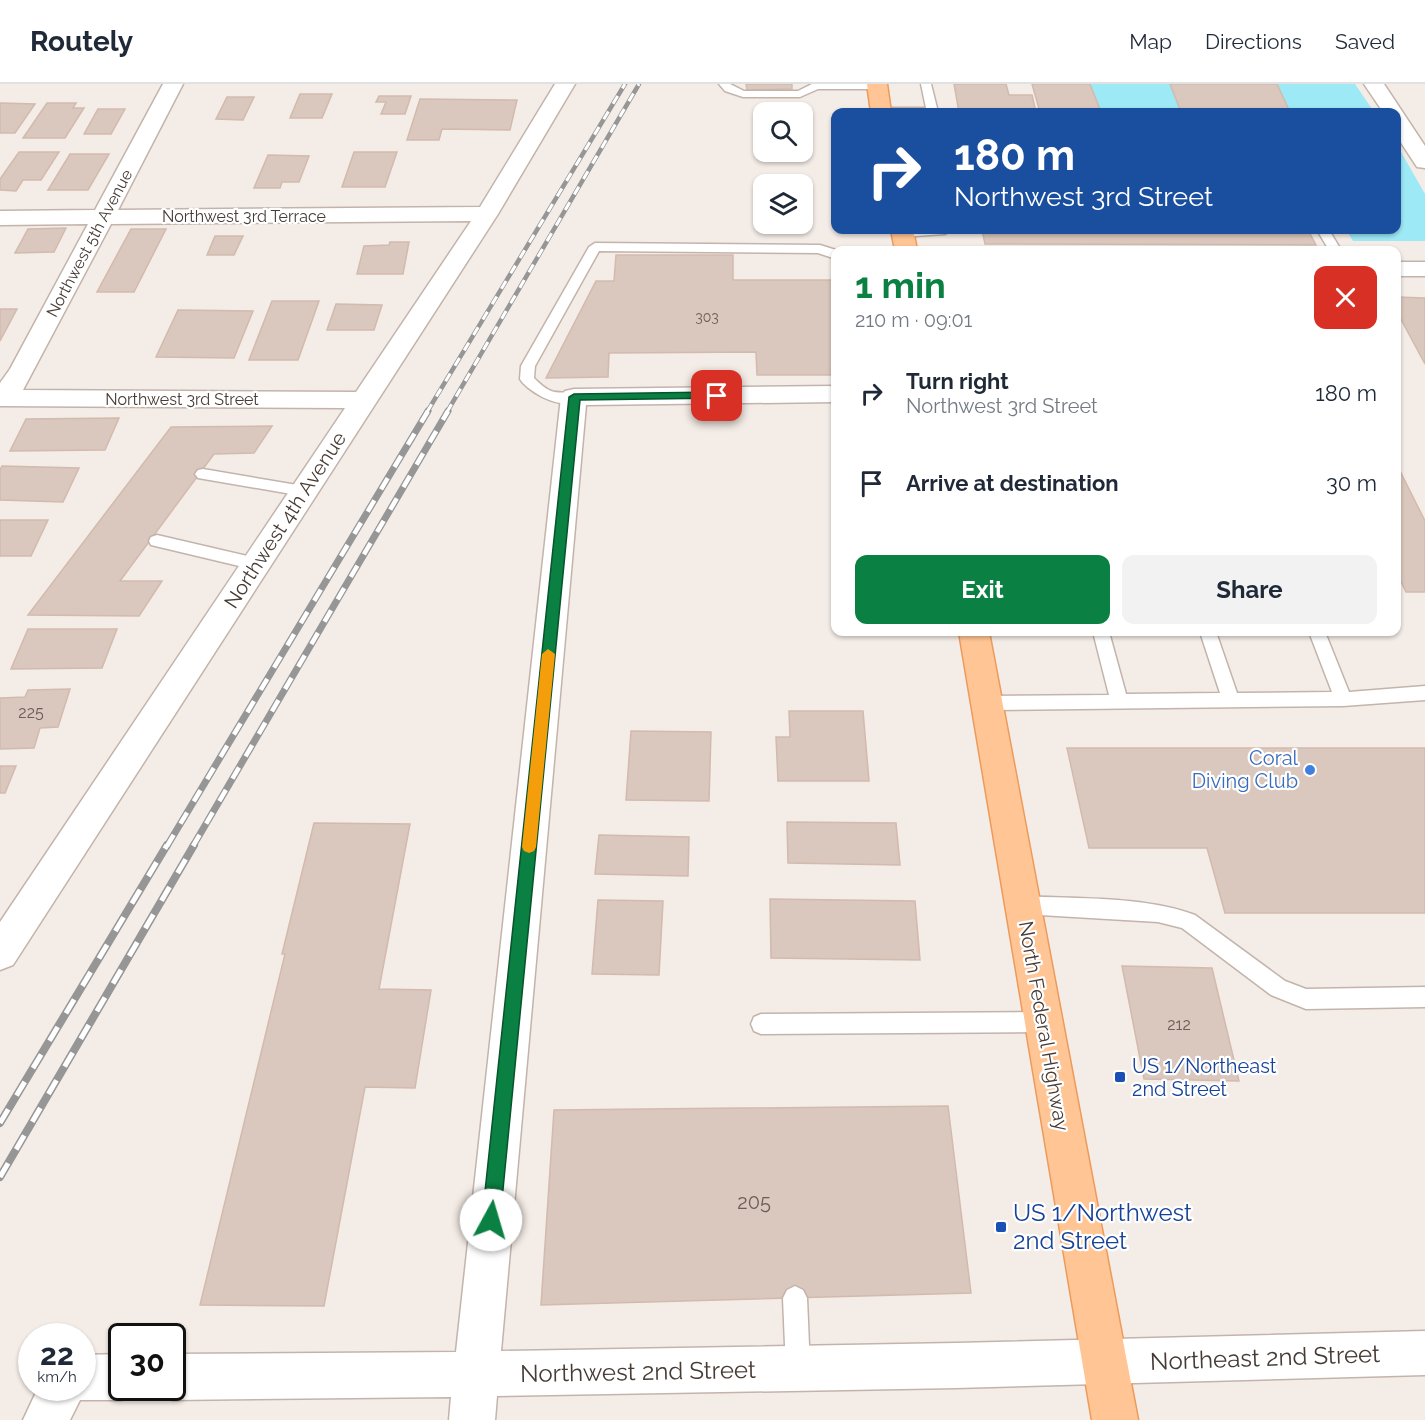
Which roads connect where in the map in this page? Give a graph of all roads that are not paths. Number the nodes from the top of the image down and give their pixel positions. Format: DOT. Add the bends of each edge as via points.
graph roads {
  1 [pos="173,84"];
  2 [pos="565,84"];
  3 [pos="724,84"];
  4 [pos="926,84"];
  5 [pos="1374,84"];
  6 [pos="813,85"];
  7 [pos="877,85"];
  8 [pos="880,108"];
  9 [pos="932,108"];
  10 [pos="1390,108"];
  11 [pos="1401,126"];
  12 [pos="1425,162"];
  13 [pos="487,214"];
  14 [pos="104,217"];
  15 [pos="0,218"];
  16 [pos="924,234"];
  17 [pos="903,238"];
  18 [pos="831,253"];
  19 [pos="1401,269"];
  20 [pos="1425,269"];
  21 [pos="831,394"];
  22 [pos="574,397"];
  23 [pos="0,398"];
  24 [pos="365,400"];
  25 [pos="203,474"];
  26 [pos="303,491"];
  27 [pos="157,540"];
  28 [pos="256,564"];
  29 [pos="975,636"];
  30 [pos="1102,636"];
  31 [pos="1209,636"];
  32 [pos="1319,636"];
  33 [pos="1425,693"];
  34 [pos="1343,699"];
  35 [pos="1119,700"];
  36 [pos="1231,700"];
  37 [pos="987,703"];
  38 [pos="1023,905"];
  39 [pos="0,953"];
  40 [pos="1425,997"];
  41 [pos="1043,1022"];
  42 [pos="761,1024"];
  43 [pos="795,1298"];
  44 [pos="1425,1353"];
  45 [pos="1104,1363"];
  46 [pos="798,1369"];
  47 [pos="476,1375"];
  48 [pos="186,1377"];
  49 [pos="56,1401"];
  50 [pos="46,1420"];
  51 [pos="472,1420"];
  52 [pos="1115,1420"];
  1 -- 14 [label="street, Northwest 5th Avenue"];
  2 -- 13 [label="street, Northwest 4th Avenue"];
  3 -- 6 [label="lane" via="743,94 800,94"];
  4 -- 9 [label="lane"];
  5 -- 10 [label="street"];
  6 -- 7 [label="lane"];
  7 -- 8 [label="main road"];
  11 -- 12 [label="street"];
  13 -- 14 [label="street, Northwest 3rd Terrace"];
  13 -- 24 [label="street, Northwest 4th Avenue"];
  14 -- 15 [label="street, Northwest 3rd Terrace"];
  14 -- 23 [label="street, Northwest 5th Avenue" via="15,383"];
  16 -- 17 [label="lane"];
  18 -- 22 [label="lane" via="820,249 596,247 528,366 527,379 536,390 552,398"];
  19 -- 20 [label="street"];
  21 -- 22 [label="street"];
  22 -- 47 [label="street"];
  23 -- 24 [label="street, Northwest 3rd Street"];
  24 -- 26 [label="street, Northwest 4th Avenue"];
  25 -- 26 [label="lane"];
  26 -- 28 [label="street, Northwest 4th Avenue"];
  27 -- 28 [label="lane"];
  28 -- 39 [label="street, Northwest 4th Avenue"];
  29 -- 37 [label="main road, North Federal Highway"];
  30 -- 35 [label="lane"];
  31 -- 36 [label="lane"];
  32 -- 34 [label="lane"];
  33 -- 34 [label="lane"];
  34 -- 36 [label="lane"];
  35 -- 36 [label="lane"];
  35 -- 37 [label="lane"];
  37 -- 38 [label="main road, North Federal Highway"];
  38 -- 40 [label="lane" via="1158,913 1188,921 1278,988 1306,999"];
  38 -- 41 [label="main road, North Federal Highway"];
  41 -- 42 [label="lane"];
  41 -- 45 [label="main road, North Federal Highway"];
  43 -- 46 [label="lane"];
  44 -- 45 [label="street, Northeast 2nd Street"];
  45 -- 46 [label="street, Northwest 2nd Street"];
  45 -- 52 [label="main road, North Federal Highway"];
  46 -- 47 [label="street, Northwest 2nd Street"];
  47 -- 48 [label="street, Northwest 2nd Street"];
  47 -- 51 [label="street"];
  49 -- 50 [label="street"];
}
